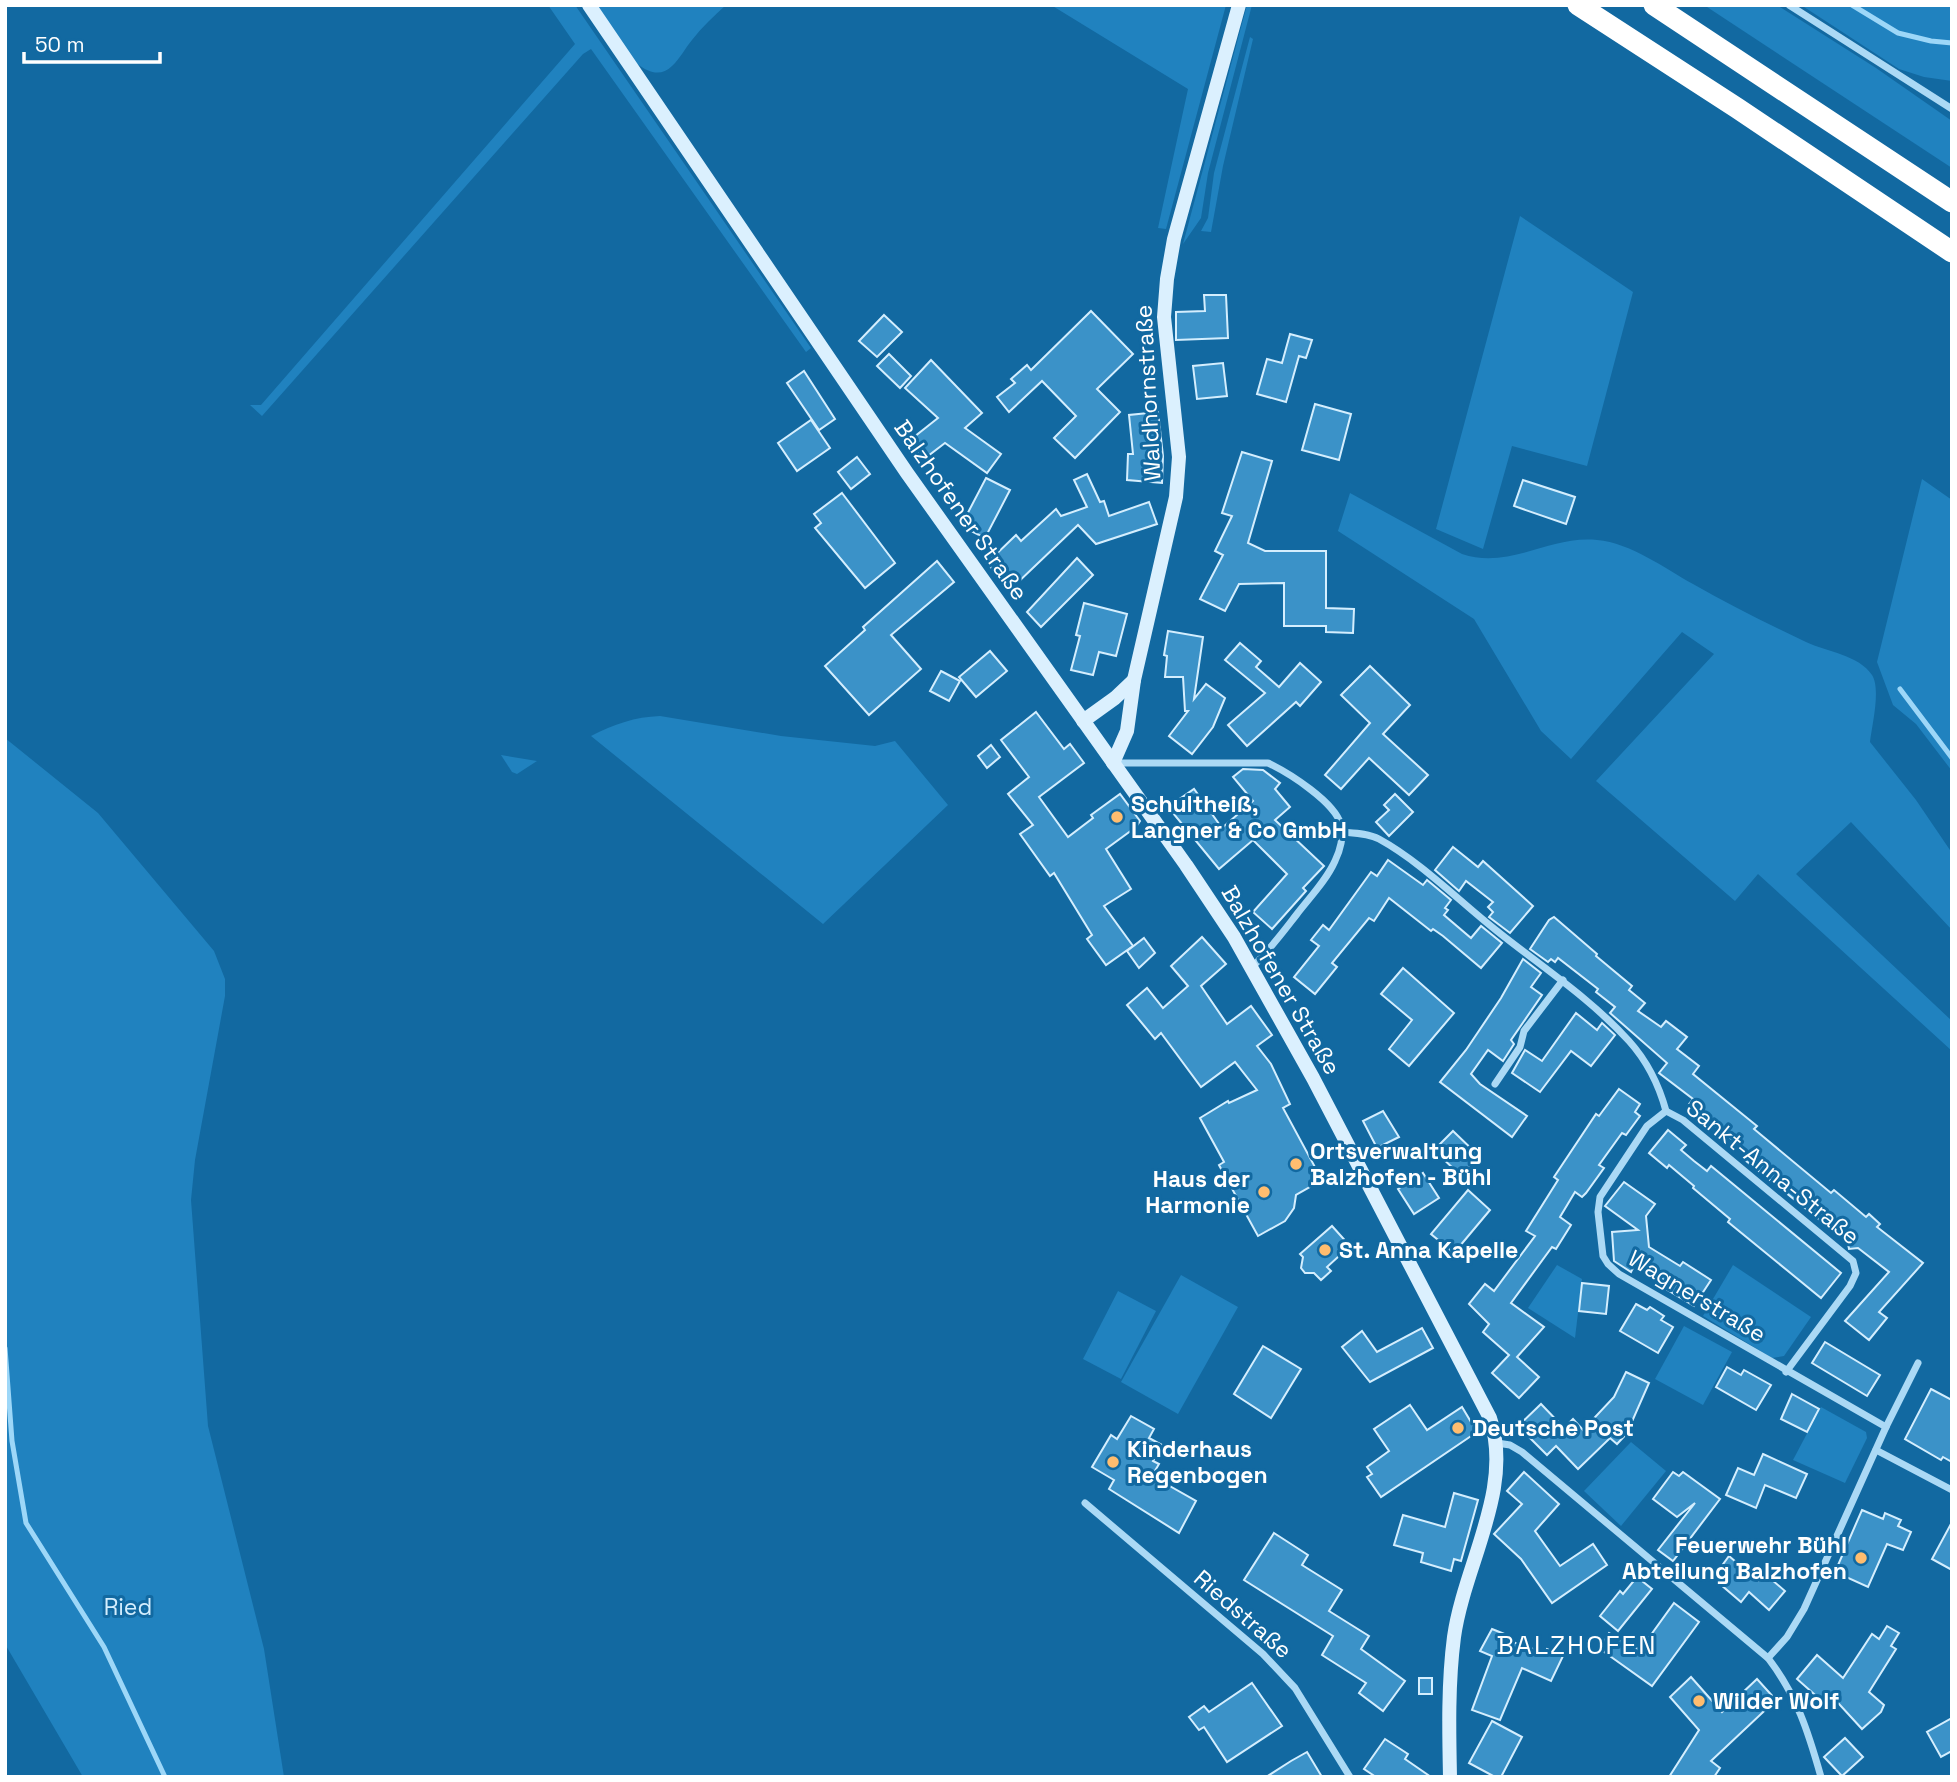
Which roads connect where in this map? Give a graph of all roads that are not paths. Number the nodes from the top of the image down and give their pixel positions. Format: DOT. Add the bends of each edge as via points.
graph roads {
  1 [pos="589,5"];
  2 [pos="1238,5"];
  3 [pos="1578,5"];
  4 [pos="1654,5"];
  5 [pos="1789,5"];
  6 [pos="1952,109"];
  7 [pos="1952,202"];
  8 [pos="1952,252"];
  9 [pos="1134,680"];
  10 [pos="1083,721"];
  11 [pos="1113,762"];
  12 [pos="1342,832"];
  13 [pos="1251,968"];
  14 [pos="1563,980"];
  15 [pos="1495,1084"];
  16 [pos="1666,1111"];
  17 [pos="1918,1363"];
  18 [pos="1786,1372"];
  19 [pos="1886,1427"];
  20 [pos="1497,1443"];
  21 [pos="1876,1450"];
  22 [pos="1952,1490"];
  23 [pos="1085,1503"];
  24 [pos="1768,1658"];
  25 [pos="1350,1777"];
  26 [pos="1450,1777"];
  27 [pos="1821,1777"];
  1 -- 10 [label="street, Balzhofener Straße" via="907,473"];
  2 -- 9 [label="street, Waldhornstraße" via="1174,239 1164,301 1179,457 1176,497"];
  3 -- 8 [label="highway"];
  4 -- 7 [label="highway"];
  5 -- 6 [label="street"];
  9 -- 10 [label="street"];
  9 -- 11 [label="street, Waldhornstraße" via="1127,731"];
  10 -- 11 [label="street, Balzhofener Straße"];
  11 -- 12 [label="street" via="1268,763 1318,796 1338,818"];
  11 -- 13 [label="street, Balzhofener Straße" via="1215,907"];
  12 -- 13 [label="street" via="1334,863 1321,884"];
  12 -- 14 [label="street, Sankt-Anna-Straße" via="1376,837 1398,851"];
  13 -- 20 [label="street, Balzhofener Straße" via="1477,1390"];
  14 -- 15 [label="street" via="1524,1031 1520,1047"];
  14 -- 16 [label="street, Sankt-Anna-Straße" via="1630,1042 1654,1077"];
  16 -- 18 [label="street, Sankt-Anna-Straße" via="1683,1120 1853,1261 1856,1273 1850,1286"];
  16 -- 18 [label="street, Wagnerstraße" via="1647,1126 1600,1197 1603,1256 1619,1273"];
  17 -- 19 [label="street"];
  18 -- 19 [label="street, Wagnerstraße"];
  19 -- 21 [label="street"];
  20 -- 24 [label="street" via="1522,1452"];
  20 -- 26 [label="street, Balzhofener Straße" via="1496,1483 1455,1636 1449,1705"];
  21 -- 22 [label="street"];
  21 -- 24 [label="street" via="1804,1609"];
  23 -- 25 [label="street, Riedstraße" via="1287,1678"];
  24 -- 27 [label="street" via="1800,1708"];
}
